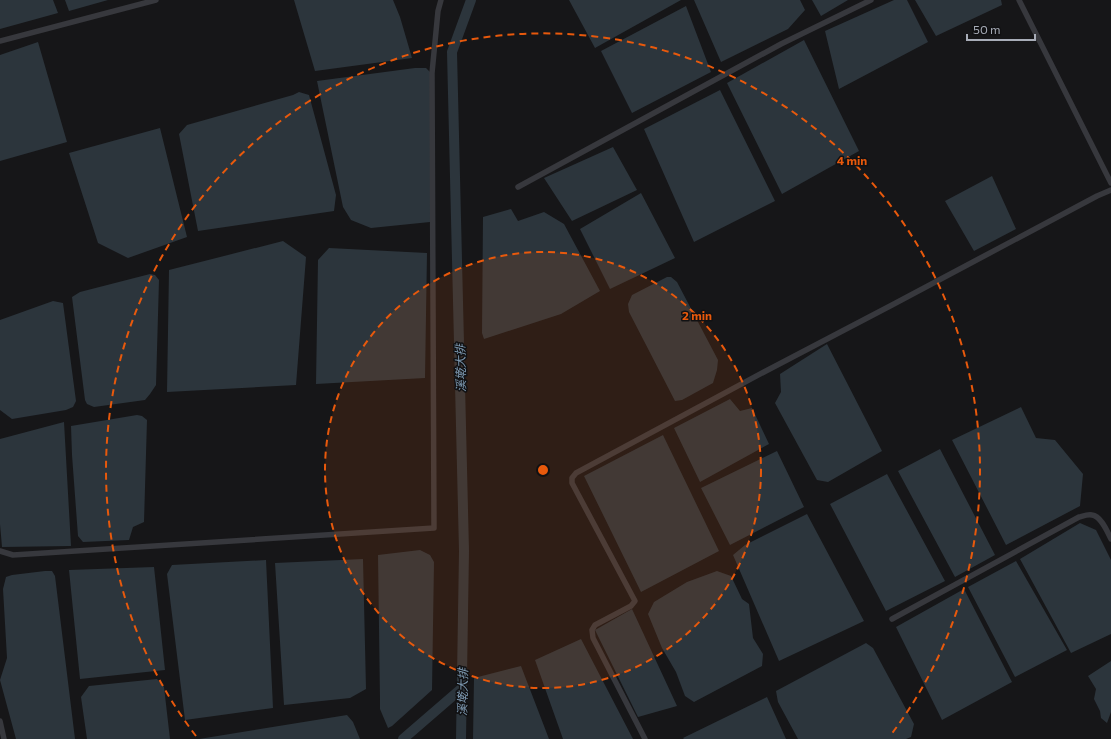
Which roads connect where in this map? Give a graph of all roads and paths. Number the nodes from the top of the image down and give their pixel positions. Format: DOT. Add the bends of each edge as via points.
graph roads {
  1 [pos="156,0"];
  2 [pos="441,0"];
  3 [pos="871,0"];
  4 [pos="1019,0"];
  5 [pos="0,41"];
  6 [pos="1111,183"];
  7 [pos="518,187"];
  8 [pos="1111,190"];
  9 [pos="1111,539"];
  10 [pos="0,551"];
  11 [pos="892,618"];
  12 [pos="0,722"];
  13 [pos="4,739"];
  14 [pos="645,739"];
  1 -- 5 [label="lane"];
  2 -- 10 [label="lane" via="432,72 434,528 13,555"];
  3 -- 7 [label="lane" via="767,51"];
  4 -- 6 [label="lane"];
  8 -- 14 [label="lane" via="576,473 572,483 635,601 631,606 595,625 592,638"];
  9 -- 11 [label="lane" via="1097,516 1090,514 1079,517"];
  12 -- 13 [label="lane"];
}
